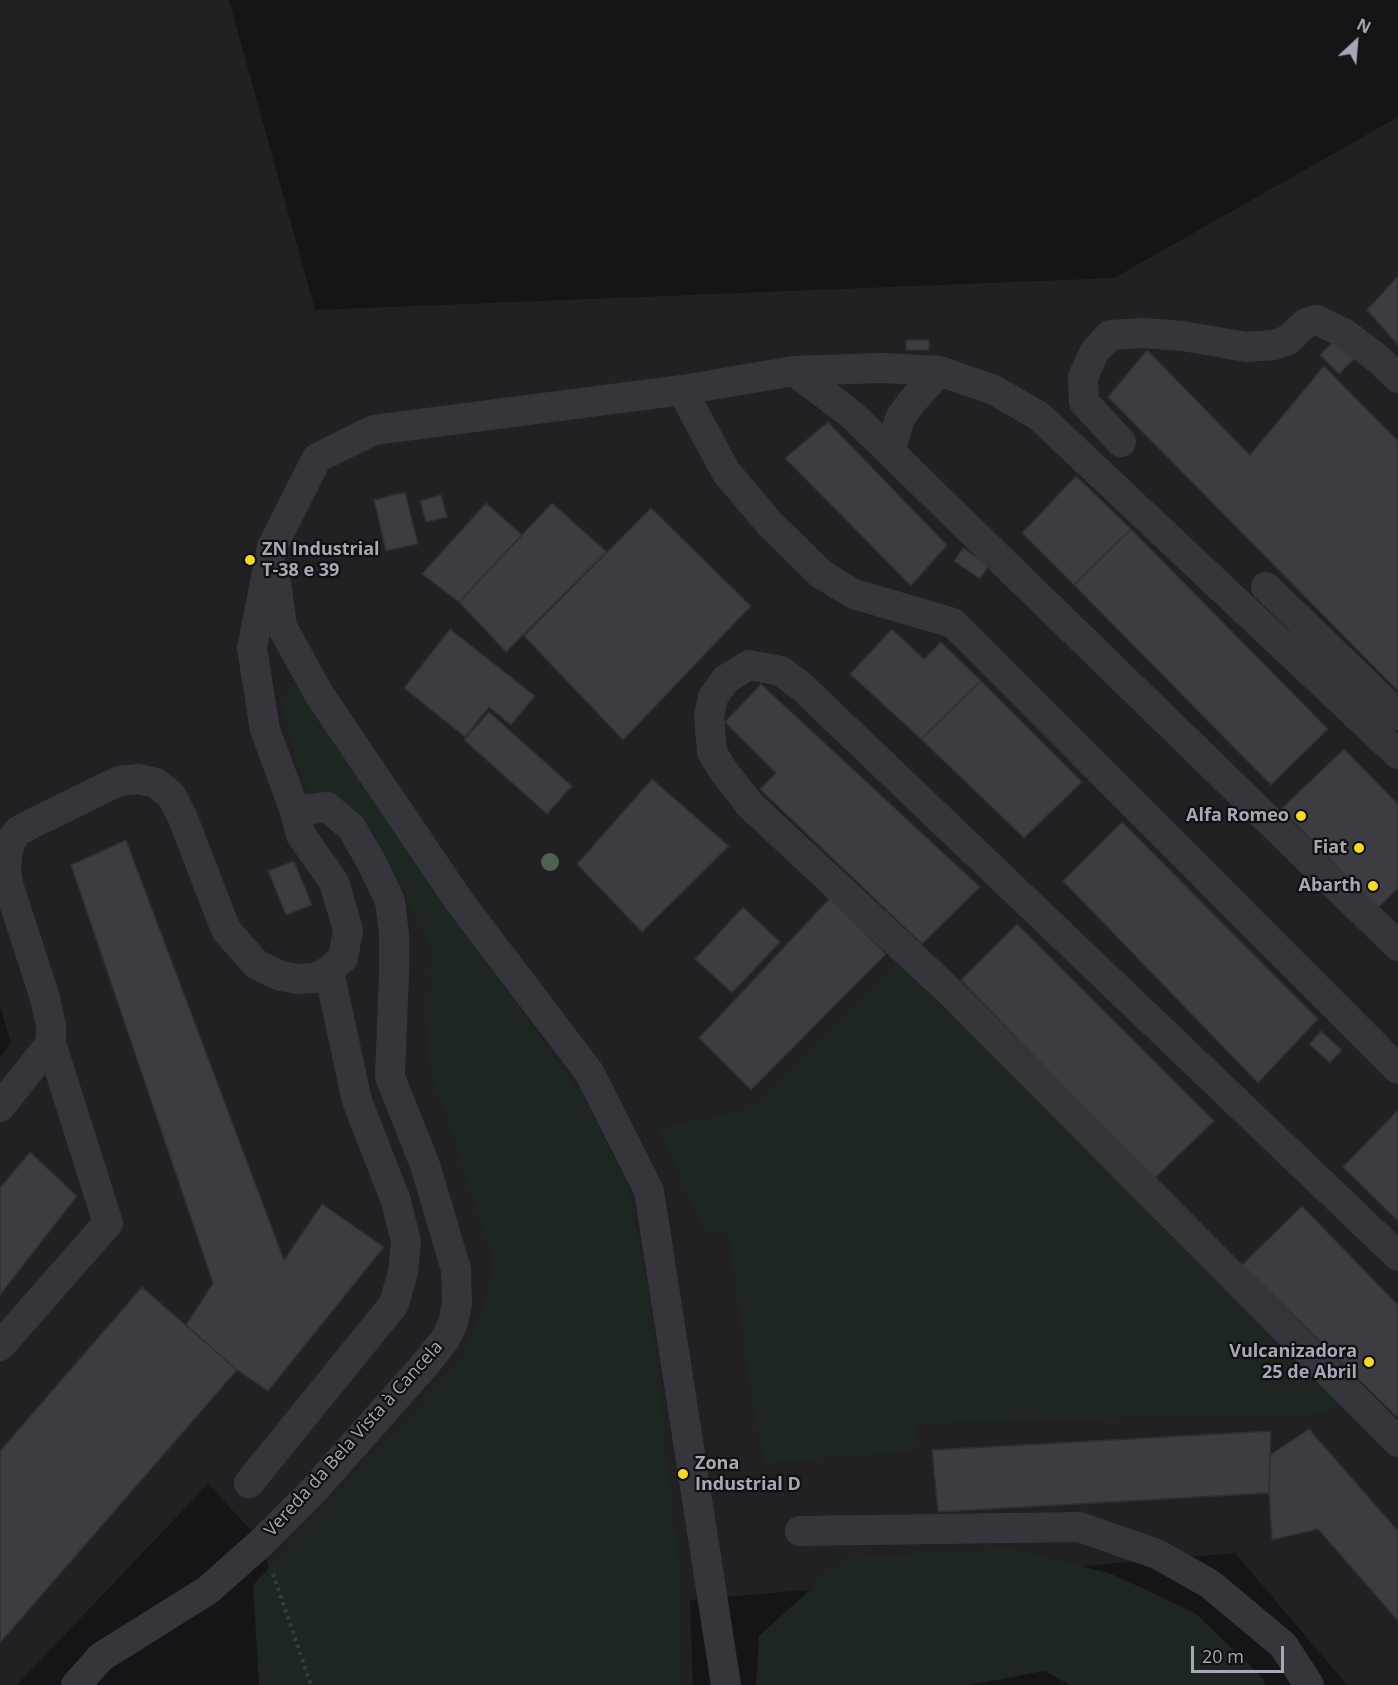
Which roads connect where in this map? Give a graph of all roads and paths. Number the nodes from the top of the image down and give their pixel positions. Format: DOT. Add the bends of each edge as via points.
graph roads {
  1 [pos="794,371"];
  2 [pos="939,371"];
  3 [pos="1398,378"];
  4 [pos="682,390"];
  5 [pos="1121,442"];
  6 [pos="891,452"];
  7 [pos="272,548"];
  8 [pos="1266,586"];
  9 [pos="1398,715"];
  10 [pos="1398,754"];
  11 [pos="295,811"];
  12 [pos="1398,946"];
  13 [pos="329,971"];
  14 [pos="51,1043"];
  15 [pos="1398,1069"];
  16 [pos="0,1107"];
  17 [pos="1398,1256"];
  18 [pos="0,1346"];
  19 [pos="1398,1442"];
  20 [pos="249,1483"];
  21 [pos="800,1531"];
  22 [pos="262,1542"];
  23 [pos="76,1685"];
  24 [pos="311,1685"];
  25 [pos="726,1685"];
  26 [pos="1310,1685"];
  1 -- 2 [label="lane"];
  1 -- 4 [label="lane"];
  1 -- 6 [label="lane" via="851,414"];
  2 -- 6 [label="lane" via="900,418"];
  2 -- 10 [label="lane" via="994,390 1039,416"];
  3 -- 5 [label="lane" via="1344,333 1317,320 1274,345 1246,347 1143,333 1110,335 1095,351 1083,377 1084,402"];
  4 -- 7 [label="lane" via="374,430 317,458"];
  4 -- 15 [label="lane" via="726,472 770,524 822,574 854,594 952,623"];
  6 -- 12 [label="lane"];
  7 -- 11 [label="lane" via="252,648 265,730"];
  7 -- 25 [label="lane" via="282,627 319,694 459,901 589,1072 650,1191"];
  8 -- 9 [label="lane"];
  11 -- 13 [label="lane" via="301,835 334,882 348,930 343,958"];
  11 -- 22 [label="lane, Vereda da Bela Vista à Cancela" via="327,807 351,827 390,901 394,934 390,1077 425,1165 456,1269 457,1304 449,1331 428,1361 313,1491"];
  13 -- 14 [label="lane" via="315,978 298,979 256,965 226,930 171,795 156,783 138,779 119,781 18,831 10,842 8,884 45,998"];
  13 -- 20 [label="lane" via="357,1101 396,1201 406,1242 403,1272 394,1304"];
  14 -- 16 [label="lane"];
  14 -- 18 [label="lane" via="108,1223"];
  17 -- 19 [label="lane" via="802,687 781,671 749,664 726,679 713,697 709,716 712,752 750,806 946,988"];
  21 -- 26 [label="lane" via="1079,1527 1157,1554 1210,1584 1283,1645"];
  22 -- 23 [label="lane, Vereda da Bela Vista à Cancela" via="208,1590 101,1657"];
  22 -- 24 [label="path"];
}
